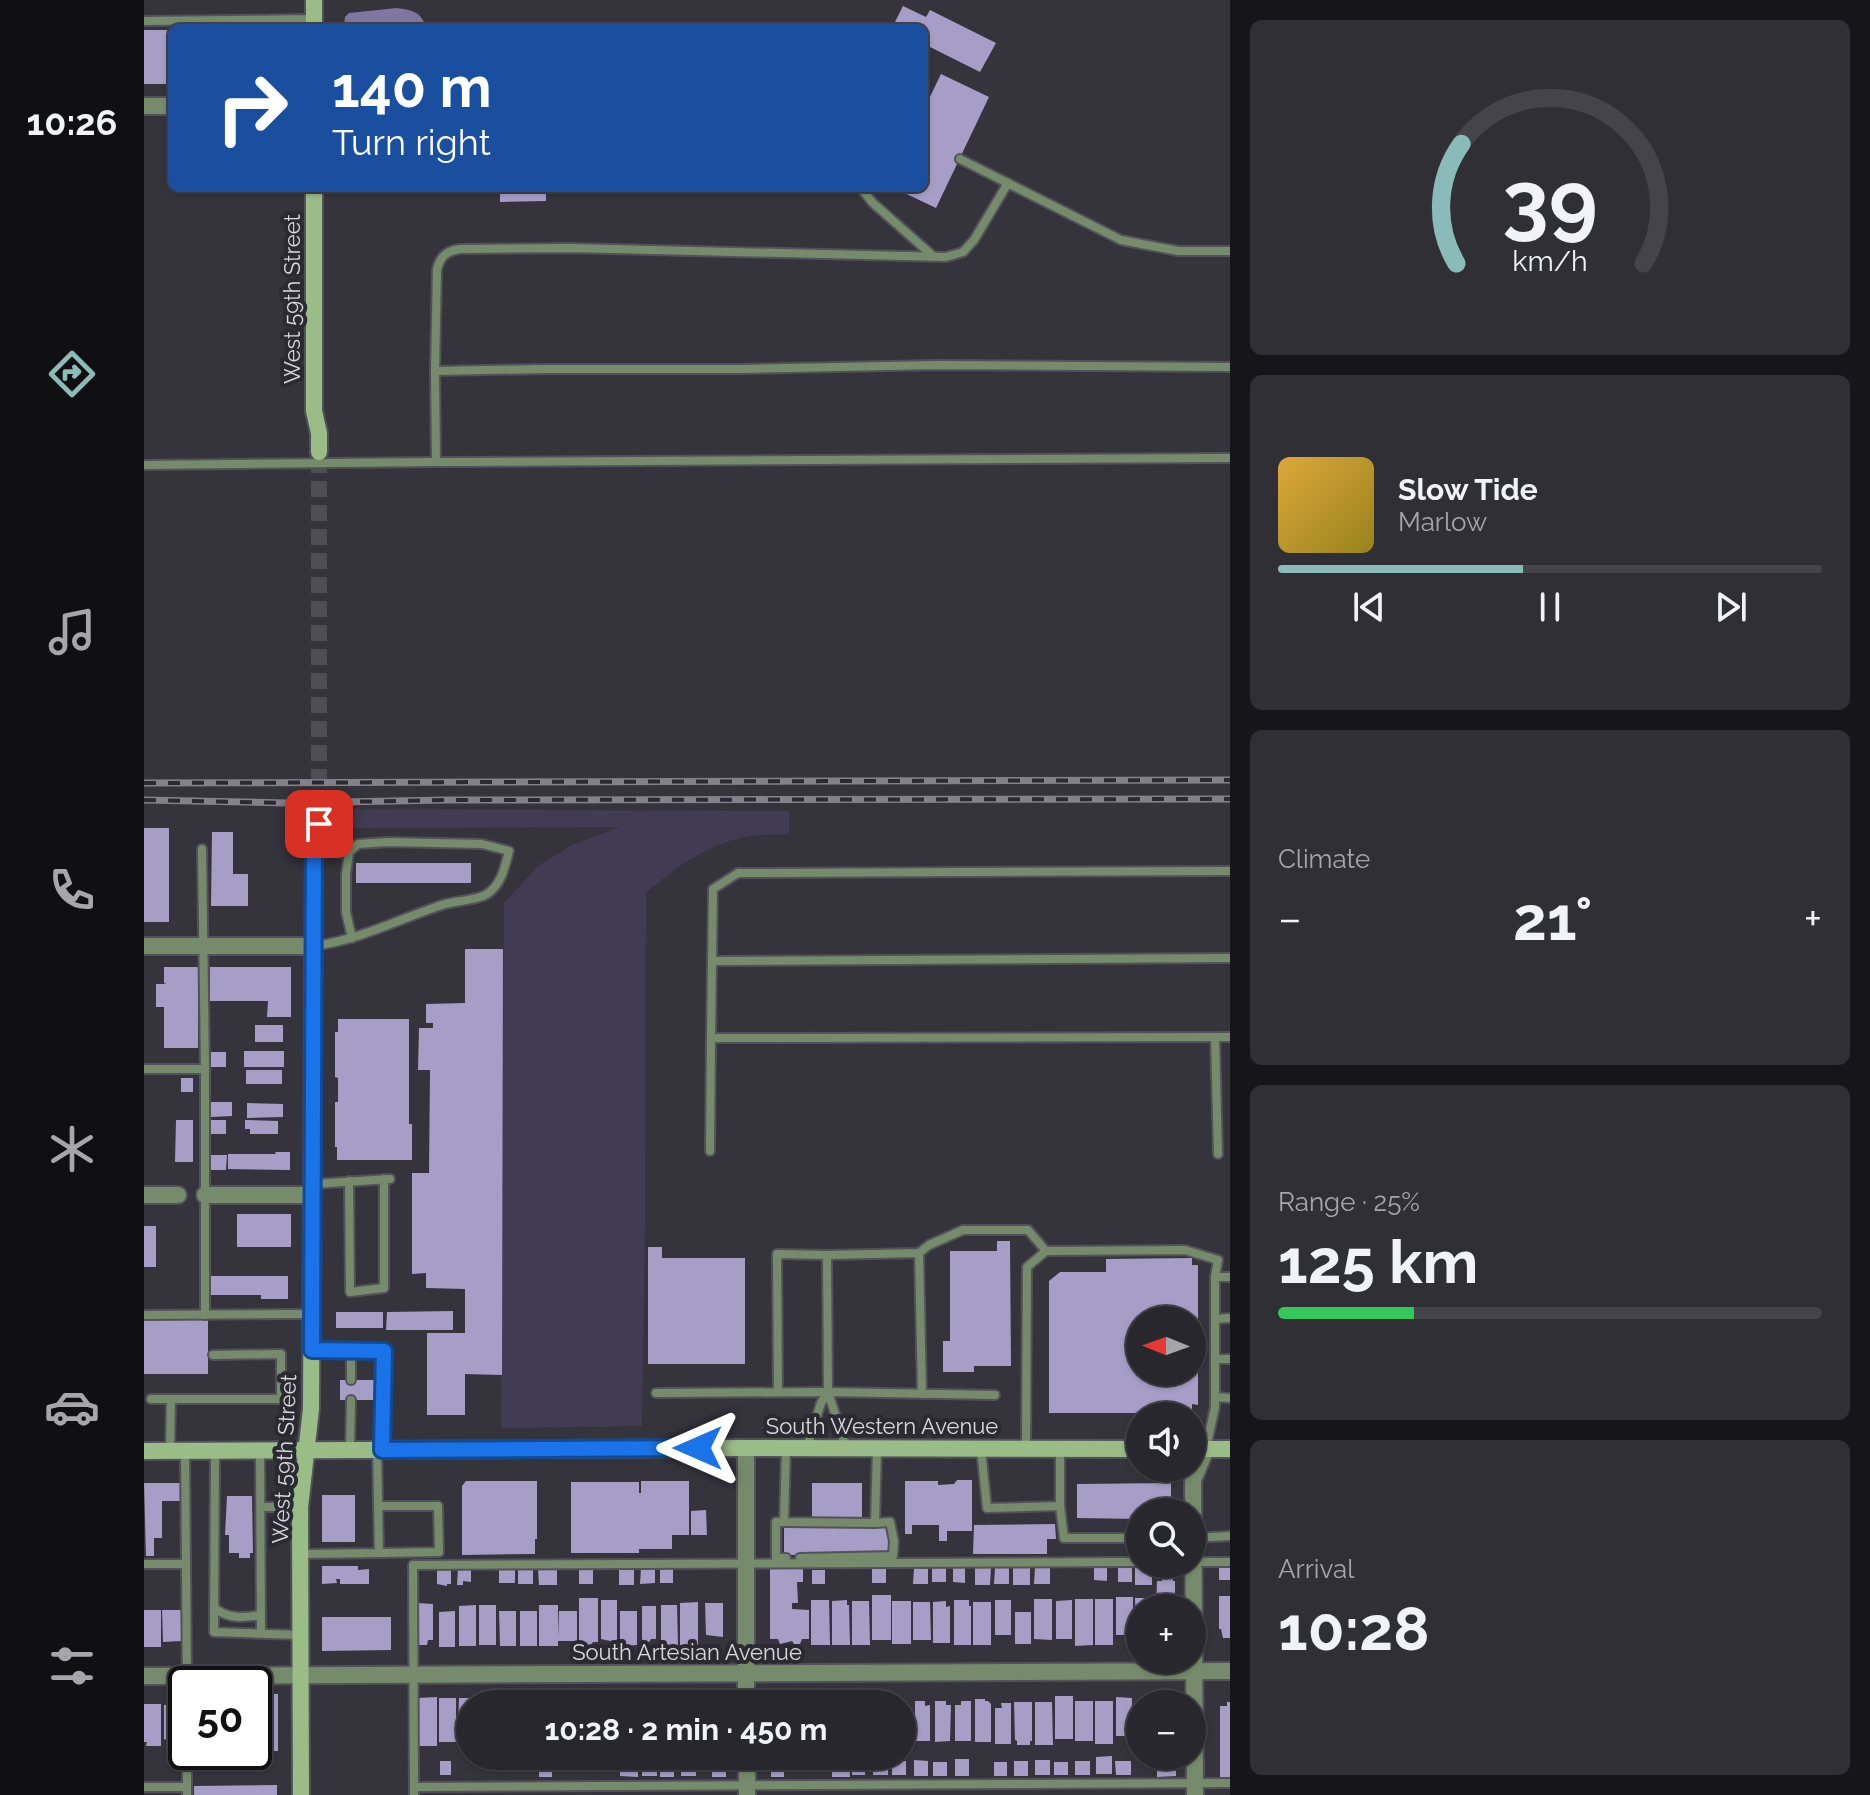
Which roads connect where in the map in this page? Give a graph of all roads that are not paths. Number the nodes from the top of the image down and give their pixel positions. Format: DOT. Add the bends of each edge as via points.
graph roads {
  1 [pos="314,0"];
  2 [pos="144,21"];
  3 [pos="314,24"];
  4 [pos="144,106"];
  5 [pos="168,106"];
  6 [pos="960,159"];
  7 [pos="1008,183"];
  8 [pos="314,192"];
  9 [pos="864,192"];
  10 [pos="1230,251"];
  11 [pos="934,257"];
  12 [pos="1230,367"];
  13 [pos="435,371"];
  14 [pos="314,452"];
  15 [pos="1230,458"];
  16 [pos="436,462"];
  17 [pos="144,465"];
  18 [pos="314,809"];
  19 [pos="202,849"];
  20 [pos="1230,871"];
  21 [pos="352,938"];
  22 [pos="144,946"];
  23 [pos="203,946"];
  24 [pos="313,946"];
  25 [pos="1230,958"];
  26 [pos="712,961"];
  27 [pos="1215,1037"];
  28 [pos="1230,1037"];
  29 [pos="711,1038"];
  30 [pos="144,1069"];
  31 [pos="205,1069"];
  32 [pos="710,1151"];
  33 [pos="1218,1154"];
  34 [pos="349,1181"];
  35 [pos="312,1189"];
  36 [pos="144,1195"];
  37 [pos="178,1195"];
  38 [pos="205,1195"];
  39 [pos="1046,1251"];
  40 [pos="919,1253"];
  41 [pos="827,1255"];
  42 [pos="1215,1277"];
  43 [pos="1230,1277"];
  44 [pos="312,1314"];
  45 [pos="144,1315"];
  46 [pos="205,1315"];
  47 [pos="1230,1318"];
  48 [pos="1215,1319"];
  49 [pos="312,1350"];
  50 [pos="351,1351"];
  51 [pos="213,1355"];
  52 [pos="1215,1359"];
  53 [pos="1230,1359"];
  54 [pos="351,1380"];
  55 [pos="778,1392"];
  56 [pos="828,1392"];
  57 [pos="656,1393"];
  58 [pos="922,1394"];
  59 [pos="995,1395"];
  60 [pos="1215,1397"];
  61 [pos="1230,1398"];
  62 [pos="151,1399"];
  63 [pos="171,1399"];
  64 [pos="351,1400"];
  65 [pos="1206,1431"];
  66 [pos="746,1448"];
  67 [pos="786,1448"];
  68 [pos="807,1448"];
  69 [pos="846,1448"];
  70 [pos="877,1449"];
  71 [pos="981,1449"];
  72 [pos="1026,1449"];
  73 [pos="1060,1449"];
  74 [pos="1126,1449"];
  75 [pos="1206,1449"];
  76 [pos="1230,1449"];
  77 [pos="350,1450"];
  78 [pos="380,1450"];
  79 [pos="144,1451"];
  80 [pos="177,1451"];
  81 [pos="215,1451"];
  82 [pos="260,1451"];
  83 [pos="305,1451"];
  84 [pos="378,1506"];
  85 [pos="1060,1506"];
  86 [pos="261,1507"];
  87 [pos="300,1507"];
  88 [pos="784,1522"];
  89 [pos="875,1523"];
  90 [pos="1230,1536"];
  91 [pos="1206,1537"];
  92 [pos="1126,1538"];
  93 [pos="379,1553"];
  94 [pos="300,1554"];
  95 [pos="1126,1562"];
  96 [pos="1206,1562"];
  97 [pos="1230,1562"];
  98 [pos="746,1563"];
  99 [pos="144,1564"];
  100 [pos="186,1564"];
  101 [pos="214,1608"];
  102 [pos="261,1615"];
  103 [pos="261,1633"];
  104 [pos="301,1635"];
  105 [pos="186,1666"];
  106 [pos="1230,1671"];
  107 [pos="1126,1672"];
  108 [pos="1206,1672"];
  109 [pos="746,1674"];
  110 [pos="1194,1674"];
  111 [pos="301,1675"];
  112 [pos="413,1675"];
  113 [pos="144,1676"];
  114 [pos="272,1676"];
  115 [pos="168,1678"];
  116 [pos="746,1690"];
  117 [pos="187,1770"];
  118 [pos="1230,1783"];
  119 [pos="144,1787"];
  120 [pos="1195,1789"];
  121 [pos="747,1790"];
  122 [pos="187,1791"];
  123 [pos="414,1791"];
  124 [pos="301,1795"];
  1 -- 3 [label="street"];
  2 -- 3 [label="lane"];
  4 -- 5 [label="street"];
  6 -- 7 [label="lane"];
  7 -- 10 [label="lane" via="1121,240 1178,251"];
  7 -- 11 [label="lane" via="963,252"];
  8 -- 14 [label="street, West 59th Street" via="314,411 319,433"];
  9 -- 11 [label="lane"];
  11 -- 13 [label="lane" via="571,248 449,251 437,269"];
  12 -- 13 [label="lane"];
  13 -- 16 [label="lane"];
  15 -- 16 [label="lane"];
  16 -- 17 [label="lane"];
  18 -- 24 [label="street, West 59th Street" via="319,824 314,838"];
  19 -- 23 [label="lane"];
  20 -- 26 [label="lane" via="738,873 713,889"];
  21 -- 21 [label="lane" via="445,904 487,895 504,875 509,851 482,844 358,844 349,852 346,874"];
  21 -- 24 [label="lane"];
  22 -- 23 [label="street"];
  23 -- 24 [label="street"];
  23 -- 31 [label="lane"];
  24 -- 35 [label="street, West 59th Street"];
  25 -- 26 [label="lane"];
  26 -- 29 [label="lane"];
  27 -- 28 [label="lane"];
  27 -- 29 [label="lane"];
  27 -- 33 [label="lane"];
  29 -- 32 [label="lane"];
  30 -- 31 [label="lane"];
  31 -- 38 [label="lane"];
  34 -- 34 [label="lane" via="350,1292 384,1288 387,1179"];
  34 -- 35 [label="lane"];
  35 -- 38 [label="street"];
  35 -- 44 [label="street, West 59th Street"];
  36 -- 37 [label="street"];
  38 -- 46 [label="lane"];
  39 -- 40 [label="lane" via="1028,1230 963,1230"];
  39 -- 42 [label="lane" via="1185,1250 1218,1260"];
  39 -- 72 [label="lane" via="1027,1267"];
  40 -- 41 [label="lane"];
  40 -- 58 [label="lane"];
  41 -- 55 [label="lane" via="777,1254"];
  41 -- 56 [label="lane"];
  42 -- 43 [label="lane"];
  42 -- 48 [label="lane"];
  44 -- 46 [label="lane"];
  44 -- 49 [label="street, West 59th Street"];
  45 -- 46 [label="lane"];
  47 -- 48 [label="lane"];
  48 -- 52 [label="lane"];
  49 -- 50 [label="lane"];
  49 -- 83 [label="street, West 59th Street"];
  50 -- 54 [label="lane"];
  50 -- 78 [label="lane" via="384,1351"];
  51 -- 63 [label="lane" via="281,1354 281,1399"];
  52 -- 53 [label="lane"];
  52 -- 60 [label="lane"];
  55 -- 56 [label="lane"];
  55 -- 57 [label="lane"];
  56 -- 58 [label="lane"];
  56 -- 68 [label="lane"];
  56 -- 69 [label="lane"];
  58 -- 59 [label="lane"];
  60 -- 61 [label="lane"];
  60 -- 65 [label="lane"];
  62 -- 63 [label="lane"];
  63 -- 80 [label="lane"];
  64 -- 77 [label="lane"];
  66 -- 67 [label="street, South Western Avenue"];
  66 -- 78 [label="street, South Western Avenue"];
  66 -- 98 [label="street"];
  67 -- 68 [label="street, South Western Avenue"];
  67 -- 88 [label="lane"];
  68 -- 69 [label="street, South Western Avenue"];
  69 -- 70 [label="street, South Western Avenue"];
  70 -- 71 [label="street, South Western Avenue"];
  70 -- 89 [label="lane"];
  71 -- 72 [label="street, South Western Avenue"];
  71 -- 85 [label="lane" via="987,1508"];
  72 -- 73 [label="street, South Western Avenue"];
  73 -- 74 [label="street, South Western Avenue"];
  73 -- 85 [label="lane"];
  75 -- 76 [label="street"];
  77 -- 78 [label="street, South Western Avenue"];
  77 -- 83 [label="street, South Western Avenue"];
  78 -- 84 [label="lane"];
  79 -- 80 [label="street, South Western Avenue"];
  80 -- 81 [label="street, South Western Avenue"];
  80 -- 100 [label="lane"];
  81 -- 82 [label="street, South Western Avenue"];
  81 -- 101 [label="lane"];
  82 -- 83 [label="street, South Western Avenue"];
  82 -- 86 [label="lane"];
  83 -- 87 [label="street, West 59th Street"];
  84 -- 93 [label="lane"];
  84 -- 93 [label="lane" via="438,1506 439,1552"];
  85 -- 92 [label="lane" via="1064,1538"];
  86 -- 87 [label="lane"];
  86 -- 102 [label="lane"];
  87 -- 94 [label="street, West 59th Street"];
  88 -- 89 [label="lane"];
  88 -- 89 [label="lane" via="776,1522 776,1558 893,1556 890,1522"];
  90 -- 91 [label="lane"];
  93 -- 94 [label="lane"];
  94 -- 104 [label="street, West 59th Street"];
  95 -- 98 [label="lane"];
  96 -- 97 [label="lane"];
  98 -- 109 [label="street"];
  98 -- 112 [label="lane" via="413,1565"];
  99 -- 100 [label="lane"];
  100 -- 105 [label="lane"];
  101 -- 102 [label="lane" via="233,1617"];
  101 -- 103 [label="lane" via="214,1632"];
  102 -- 103 [label="lane"];
  103 -- 104 [label="lane"];
  104 -- 111 [label="street, West 59th Street"];
  106 -- 108 [label="street, South Artesian Avenue"];
  107 -- 109 [label="street, South Artesian Avenue"];
  109 -- 112 [label="street, South Artesian Avenue"];
  109 -- 116 [label="street"];
  110 -- 120 [label="street"];
  111 -- 112 [label="street, South Artesian Avenue"];
  111 -- 114 [label="street, South Artesian Avenue"];
  111 -- 124 [label="street, West 59th Street"];
  112 -- 123 [label="lane"];
  113 -- 115 [label="street, South Artesian Avenue"];
  117 -- 122 [label="lane"];
  118 -- 120 [label="lane"];
  119 -- 122 [label="lane"];
  120 -- 121 [label="lane"];
  121 -- 123 [label="lane"];
}
